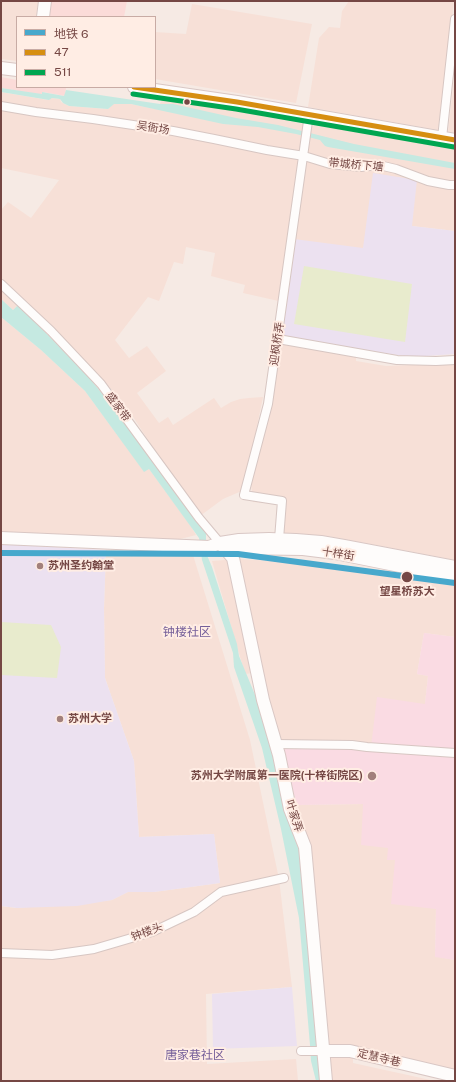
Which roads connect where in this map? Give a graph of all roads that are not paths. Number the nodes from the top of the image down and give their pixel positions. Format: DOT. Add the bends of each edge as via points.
graph roads {
  1 [pos="45,1"];
  2 [pos="43,16"];
  3 [pos="455,19"];
  4 [pos="1,68"];
  5 [pos="16,70"];
  6 [pos="142,88"];
  7 [pos="1,106"];
  8 [pos="310,114"];
  9 [pos="442,138"];
  10 [pos="455,140"];
  11 [pos="304,156"];
  12 [pos="455,185"];
  13 [pos="1,284"];
  14 [pos="278,339"];
  15 [pos="455,360"];
  16 [pos="1,538"];
  17 [pos="279,539"];
  18 [pos="209,545"];
  19 [pos="455,568"];
  20 [pos="455,577"];
  21 [pos="276,744"];
  22 [pos="455,753"];
  23 [pos="284,878"];
  24 [pos="1,953"];
  25 [pos="305,1051"];
  26 [pos="321,1051"];
  27 [pos="455,1075"];
  28 [pos="326,1081"];
  1 -- 2 [label="street"];
  3 -- 9 [label="street"];
  4 -- 5 [label="street"];
  6 -- 8 [label="street"];
  7 -- 11 [label="street, 吴衙场" via="173,132"];
  8 -- 9 [label="street"];
  8 -- 11 [label="street, 迎枫桥弄"];
  9 -- 10 [label="street"];
  11 -- 12 [label="street, 带城桥下塘" via="330,164 396,169 428,181"];
  11 -- 14 [label="street, 迎枫桥弄"];
  13 -- 18 [label="street, 盛家带" via="51,331 101,384 199,518"];
  14 -- 15 [label="street" via="397,360"];
  14 -- 17 [label="street, 迎枫桥弄" via="268,404 244,495 282,501"];
  16 -- 18 [label="street, 十梓街"];
  17 -- 18 [label="street, 十梓街" via="239,540"];
  17 -- 19 [label="street, 十梓街" via="321,542"];
  18 -- 20 [label="street, 十梓街" via="335,553"];
  18 -- 21 [label="street, 叶家弄" via="233,558 263,700"];
  21 -- 22 [label="street" via="352,745"];
  21 -- 26 [label="street, 叶家弄" via="290,809 304,847"];
  23 -- 24 [label="street, 钟楼头" via="221,892 194,912 152,932 94,949 52,955"];
  25 -- 26 [label="street, 定慧寺巷"];
  26 -- 27 [label="street, 定慧寺巷" via="350,1052"];
  26 -- 28 [label="street, 叶家弄"];
}
